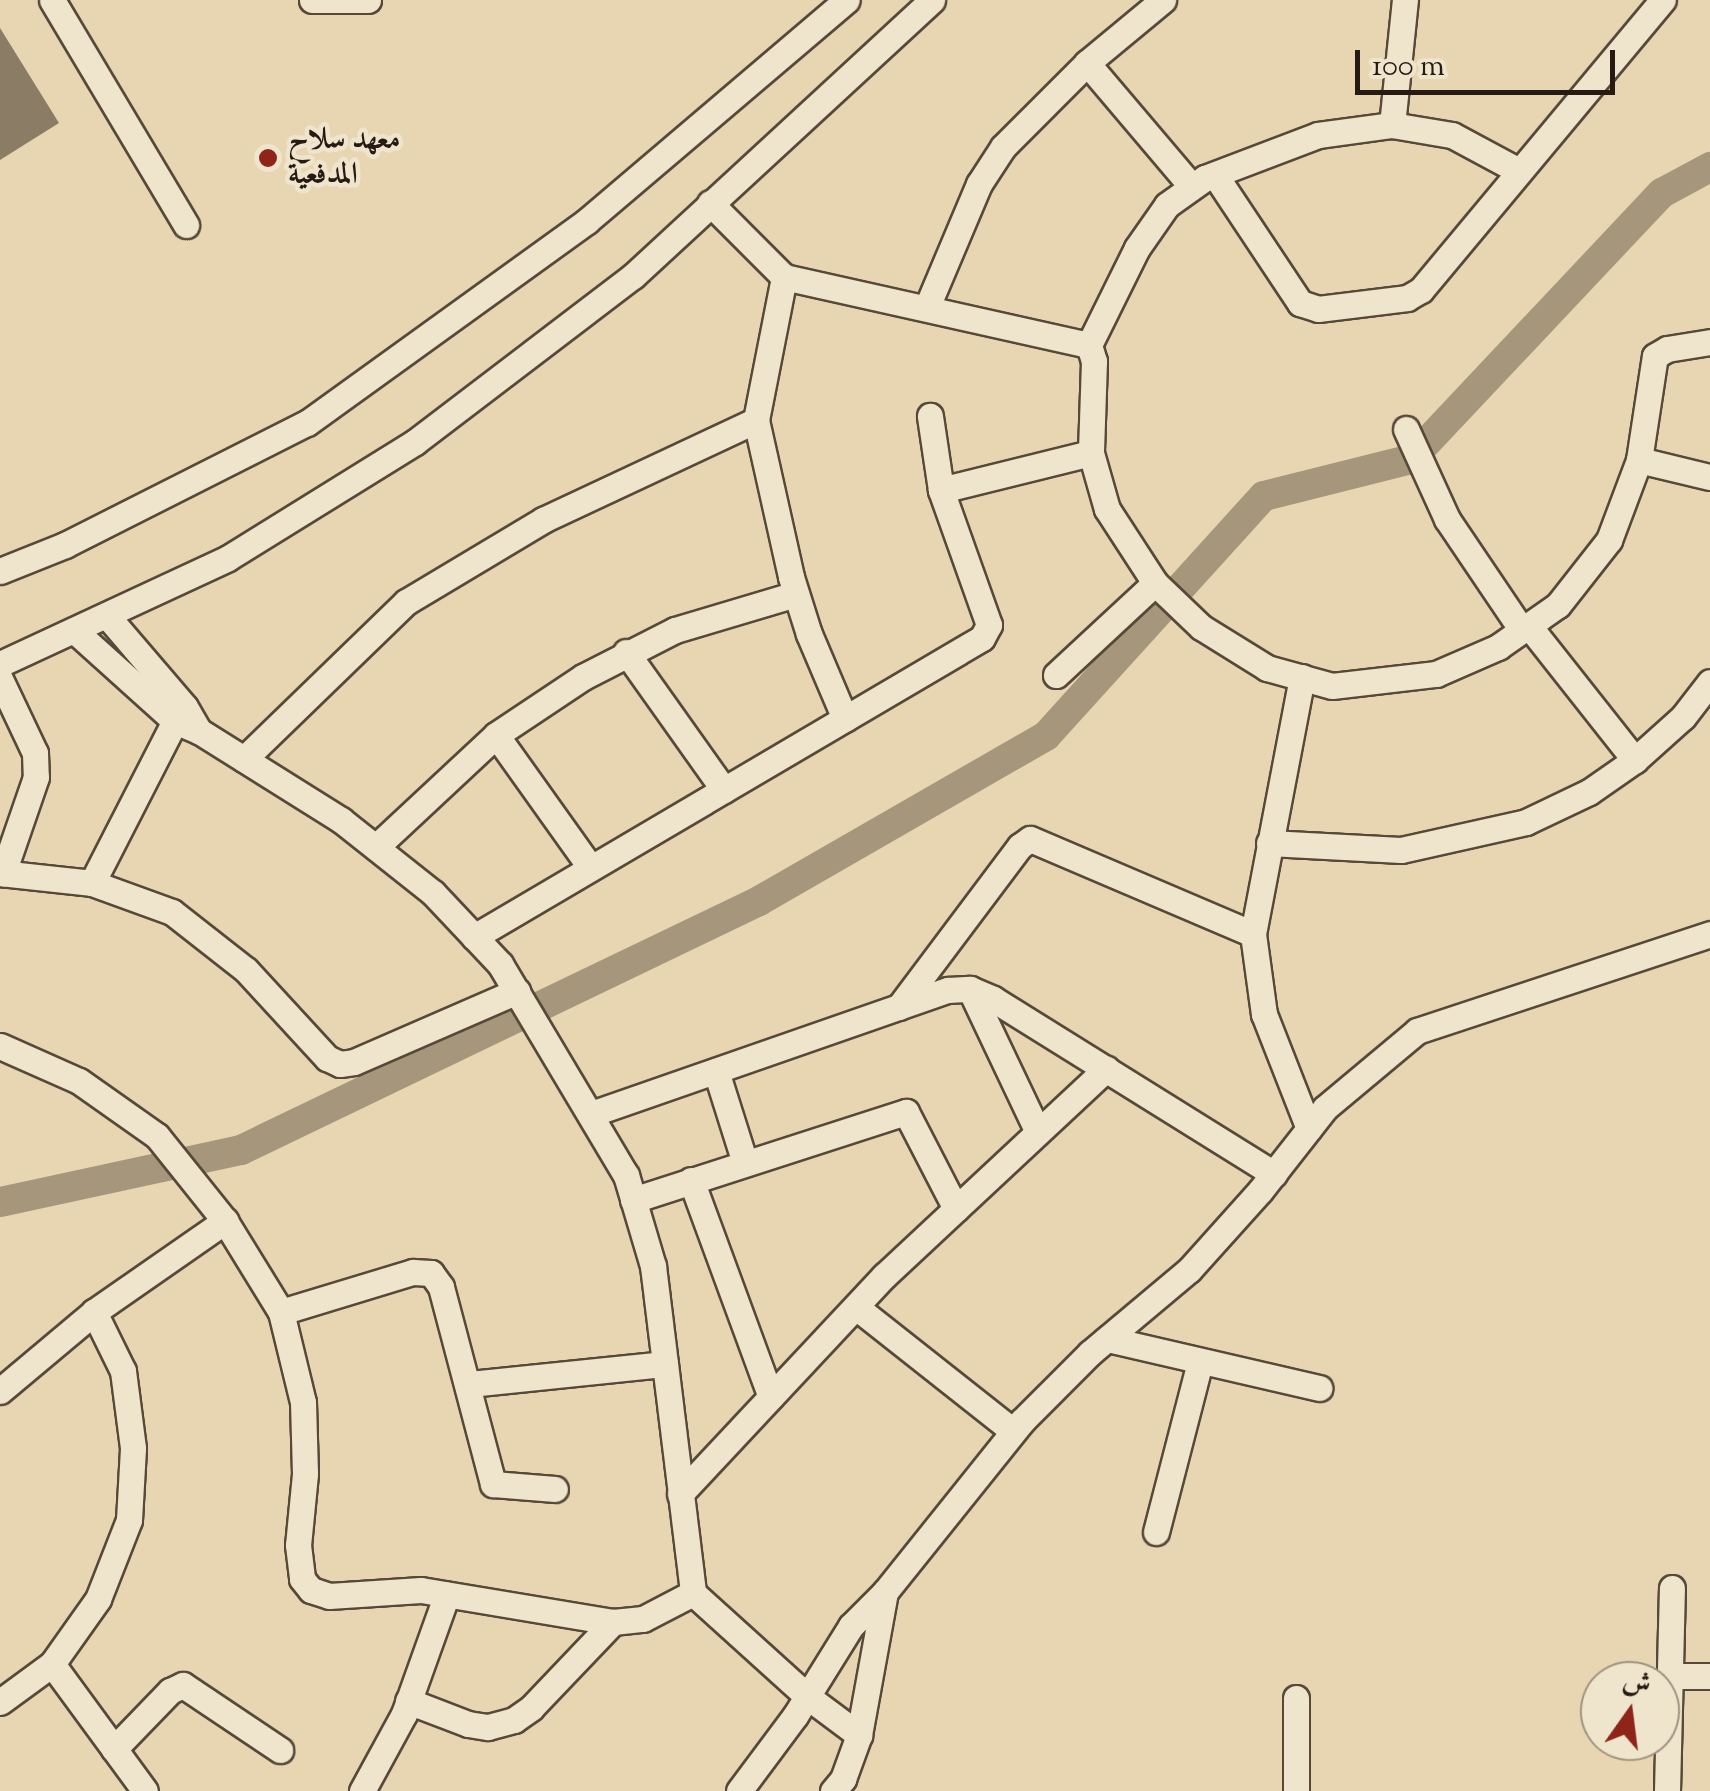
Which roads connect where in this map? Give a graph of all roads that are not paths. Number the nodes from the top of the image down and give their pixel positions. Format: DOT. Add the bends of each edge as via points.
graph roads {
  1 [pos="52,0"];
  2 [pos="312,0"];
  3 [pos="368,0"];
  4 [pos="846,0"];
  5 [pos="932,0"];
  6 [pos="1163,0"];
  7 [pos="1405,0"];
  8 [pos="1663,0"];
  9 [pos="1087,63"];
  10 [pos="1392,126"];
  11 [pos="1517,170"];
  12 [pos="1203,181"];
  13 [pos="710,203"];
  14 [pos="186,226"];
  15 [pos="784,277"];
  16 [pos="927,307"];
  17 [pos="1710,342"];
  18 [pos="1089,344"];
  19 [pos="930,416"];
  20 [pos="756,420"];
  21 [pos="1406,429"];
  22 [pos="1091,453"];
  23 [pos="1639,460"];
  24 [pos="1710,477"];
  25 [pos="941,490"];
  26 [pos="0,571"];
  27 [pos="796,594"];
  28 [pos="1167,596"];
  29 [pos="108,617"];
  30 [pos="1526,628"];
  31 [pos="76,632"];
  32 [pos="626,652"];
  33 [pos="0,664"];
  34 [pos="1056,675"];
  35 [pos="1302,678"];
  36 [pos="0,680"];
  37 [pos="1710,682"];
  38 [pos="1700,715"];
  39 [pos="845,719"];
  40 [pos="187,726"];
  41 [pos="496,735"];
  42 [pos="244,759"];
  43 [pos="1635,760"];
  44 [pos="724,790"];
  45 [pos="1269,843"];
  46 [pos="376,848"];
  47 [pos="591,868"];
  48 [pos="1,873"];
  49 [pos="92,883"];
  50 [pos="1253,934"];
  51 [pos="1710,934"];
  52 [pos="474,937"];
  53 [pos="970,989"];
  54 [pos="517,991"];
  55 [pos="899,1007"];
  56 [pos="0,1046"];
  57 [pos="1106,1069"];
  58 [pos="716,1071"];
  59 [pos="591,1114"];
  60 [pos="1309,1129"];
  61 [pos="1038,1132"];
  62 [pos="745,1163"];
  63 [pos="1274,1174"];
  64 [pos="692,1180"];
  65 [pos="634,1200"];
  66 [pos="956,1209"];
  67 [pos="225,1220"];
  68 [pos="856,1307"];
  69 [pos="94,1312"];
  70 [pos="281,1312"];
  71 [pos="1106,1339"];
  72 [pos="1200,1362"];
  73 [pos="664,1364"];
  74 [pos="470,1384"];
  75 [pos="1319,1388"];
  76 [pos="0,1391"];
  77 [pos="771,1397"];
  78 [pos="1014,1431"];
  79 [pos="554,1489"];
  80 [pos="680,1494"];
  81 [pos="1156,1532"];
  82 [pos="1672,1588"];
  83 [pos="885,1592"];
  84 [pos="693,1593"];
  85 [pos="446,1594"];
  86 [pos="612,1622"];
  87 [pos="1670,1661"];
  88 [pos="52,1664"];
  89 [pos="1680,1676"];
  90 [pos="1710,1676"];
  91 [pos="808,1697"];
  92 [pos="1296,1698"];
  93 [pos="408,1700"];
  94 [pos="0,1702"];
  95 [pos="859,1735"];
  96 [pos="114,1749"];
  97 [pos="280,1750"];
  98 [pos="1669,1761"];
  99 [pos="841,1787"];
  100 [pos="145,1791"];
  101 [pos="362,1791"];
  102 [pos="738,1791"];
  103 [pos="1296,1791"];
  104 [pos="1668,1791"];
  1 -- 14 [label="street"];
  2 -- 3 [label="street"];
  4 -- 26 [label="street" via="586,221 307,423 66,546"];
  5 -- 13 [label="street"];
  6 -- 9 [label="street"];
  7 -- 10 [label="street"];
  8 -- 11 [label="street"];
  9 -- 12 [label="street"];
  9 -- 16 [label="street" via="1003,147 979,184"];
  10 -- 11 [label="street" via="1452,135"];
  10 -- 12 [label="street" via="1318,136"];
  11 -- 12 [label="street" via="1414,294 1318,309 1300,303"];
  12 -- 18 [label="street" via="1167,205 1137,248"];
  13 -- 15 [label="street"];
  13 -- 29 [label="street" via="632,276 415,442 228,558"];
  15 -- 16 [label="street"];
  15 -- 20 [label="street"];
  16 -- 18 [label="street"];
  17 -- 23 [label="street" via="1655,356"];
  18 -- 22 [label="street"];
  19 -- 25 [label="street"];
  20 -- 27 [label="street"];
  20 -- 42 [label="street" via="543,520 406,602"];
  21 -- 30 [label="street" via="1447,519"];
  22 -- 25 [label="street"];
  22 -- 28 [label="street" via="1107,509"];
  23 -- 24 [label="street"];
  23 -- 30 [label="street" via="1610,540 1558,605"];
  25 -- 39 [label="street" via="990,625 982,638"];
  27 -- 32 [label="street"];
  27 -- 39 [label="street"];
  28 -- 34 [label="street"];
  28 -- 35 [label="street" via="1201,628 1267,668"];
  29 -- 31 [label="street"];
  29 -- 40 [label="street" via="185,707"];
  30 -- 35 [label="street" via="1436,674 1332,686"];
  30 -- 43 [label="street"];
  31 -- 33 [label="street"];
  31 -- 40 [label="street"];
  32 -- 41 [label="street"];
  32 -- 44 [label="street"];
  35 -- 45 [label="street"];
  36 -- 48 [label="street" via="35,752 36,777"];
  37 -- 38 [label="street"];
  38 -- 43 [label="street"];
  39 -- 44 [label="street"];
  40 -- 42 [label="street"];
  40 -- 49 [label="street"];
  41 -- 46 [label="street"];
  41 -- 47 [label="street"];
  42 -- 46 [label="street"];
  43 -- 45 [label="street" via="1589,792 1526,822 1467,837 1401,850"];
  44 -- 47 [label="street"];
  45 -- 50 [label="street"];
  46 -- 52 [label="street" via="433,893"];
  47 -- 52 [label="street"];
  48 -- 49 [label="street"];
  49 -- 54 [label="street" via="172,912 246,970 340,1064"];
  50 -- 55 [label="street" via="1030,839"];
  50 -- 60 [label="street" via="1264,1014"];
  51 -- 60 [label="street" via="1417,1031"];
  52 -- 54 [label="street"];
  53 -- 55 [label="street"];
  53 -- 57 [label="street"];
  53 -- 61 [label="street"];
  54 -- 59 [label="street"];
  55 -- 58 [label="street"];
  56 -- 67 [label="street" via="78,1080 157,1136"];
  57 -- 61 [label="street"];
  57 -- 63 [label="street"];
  58 -- 59 [label="street"];
  58 -- 62 [label="street"];
  59 -- 65 [label="street"];
  60 -- 63 [label="street"];
  61 -- 66 [label="street"];
  62 -- 64 [label="street"];
  62 -- 66 [label="street" via="906,1112"];
  63 -- 71 [label="street" via="1188,1270"];
  64 -- 65 [label="street"];
  64 -- 77 [label="street"];
  65 -- 73 [label="street" via="653,1266"];
  66 -- 68 [label="street"];
  67 -- 69 [label="street"];
  67 -- 70 [label="street"];
  68 -- 77 [label="street"];
  68 -- 78 [label="street"];
  69 -- 76 [label="street"];
  69 -- 88 [label="street" via="123,1370 133,1448 129,1520 98,1600"];
  70 -- 74 [label="street" via="412,1272 430,1273 441,1287"];
  70 -- 85 [label="street" via="303,1402 302,1578 329,1596 394,1589"];
  71 -- 72 [label="street"];
  71 -- 78 [label="street"];
  72 -- 75 [label="street"];
  72 -- 81 [label="street"];
  73 -- 74 [label="street"];
  73 -- 80 [label="street"];
  74 -- 79 [label="street" via="493,1484"];
  77 -- 80 [label="street"];
  78 -- 83 [label="street"];
  80 -- 84 [label="street"];
  82 -- 87 [label="street"];
  83 -- 91 [label="street" via="851,1626"];
  83 -- 95 [label="street"];
  84 -- 86 [label="street" via="643,1619"];
  84 -- 91 [label="street"];
  85 -- 86 [label="street"];
  85 -- 93 [label="street"];
  86 -- 93 [label="street" via="514,1720 468,1724"];
  88 -- 94 [label="street"];
  88 -- 96 [label="street"];
  89 -- 90 [label="street"];
  91 -- 95 [label="street"];
  91 -- 102 [label="street"];
  92 -- 103 [label="street"];
  93 -- 101 [label="street"];
  95 -- 99 [label="street"];
  96 -- 97 [label="street" via="170,1691 184,1685"];
  96 -- 100 [label="street"];
  98 -- 104 [label="street"];
}
